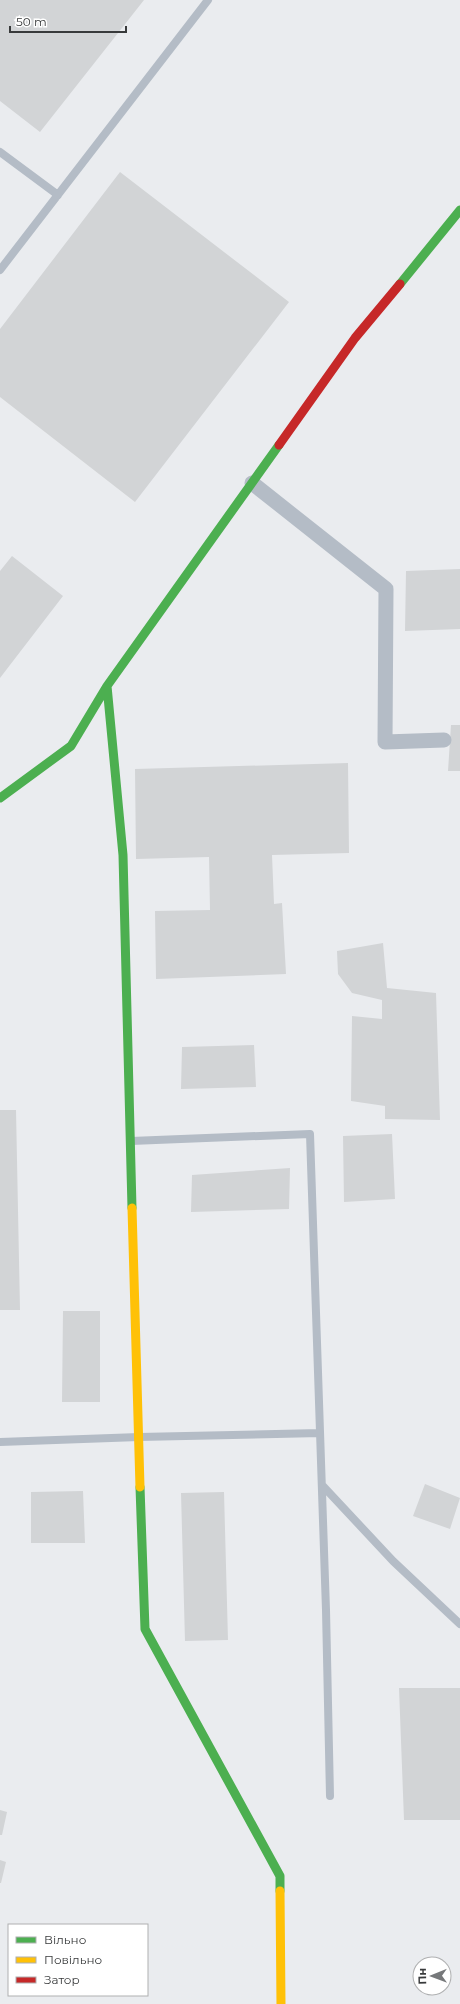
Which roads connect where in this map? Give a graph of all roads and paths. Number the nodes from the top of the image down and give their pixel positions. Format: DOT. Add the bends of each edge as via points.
graph roads {
  1 [pos="208,0"];
  2 [pos="0,152"];
  3 [pos="58,195"];
  4 [pos="460,210"];
  5 [pos="0,270"];
  6 [pos="252,483"];
  7 [pos="107,686"];
  8 [pos="444,740"];
  9 [pos="0,798"];
  10 [pos="130,1141"];
  11 [pos="320,1433"];
  12 [pos="139,1436"];
  13 [pos="0,1442"];
  14 [pos="322,1485"];
  15 [pos="460,1624"];
  16 [pos="330,1796"];
  17 [pos="281,2004"];
  1 -- 3 [label="lane"];
  2 -- 3 [label="lane"];
  3 -- 5 [label="lane"];
  4 -- 6 [label="street" via="355,338"];
  6 -- 7 [label="street"];
  6 -- 8 [label="street" via="386,589 385,742"];
  7 -- 9 [label="street" via="71,746"];
  7 -- 10 [label="street" via="123,855"];
  10 -- 11 [label="lane" via="310,1134"];
  10 -- 12 [label="street"];
  11 -- 12 [label="lane"];
  11 -- 14 [label="lane"];
  12 -- 13 [label="lane"];
  12 -- 17 [label="street" via="145,1629 280,1876"];
  14 -- 15 [label="lane" via="393,1561"];
  14 -- 16 [label="lane"];
}
